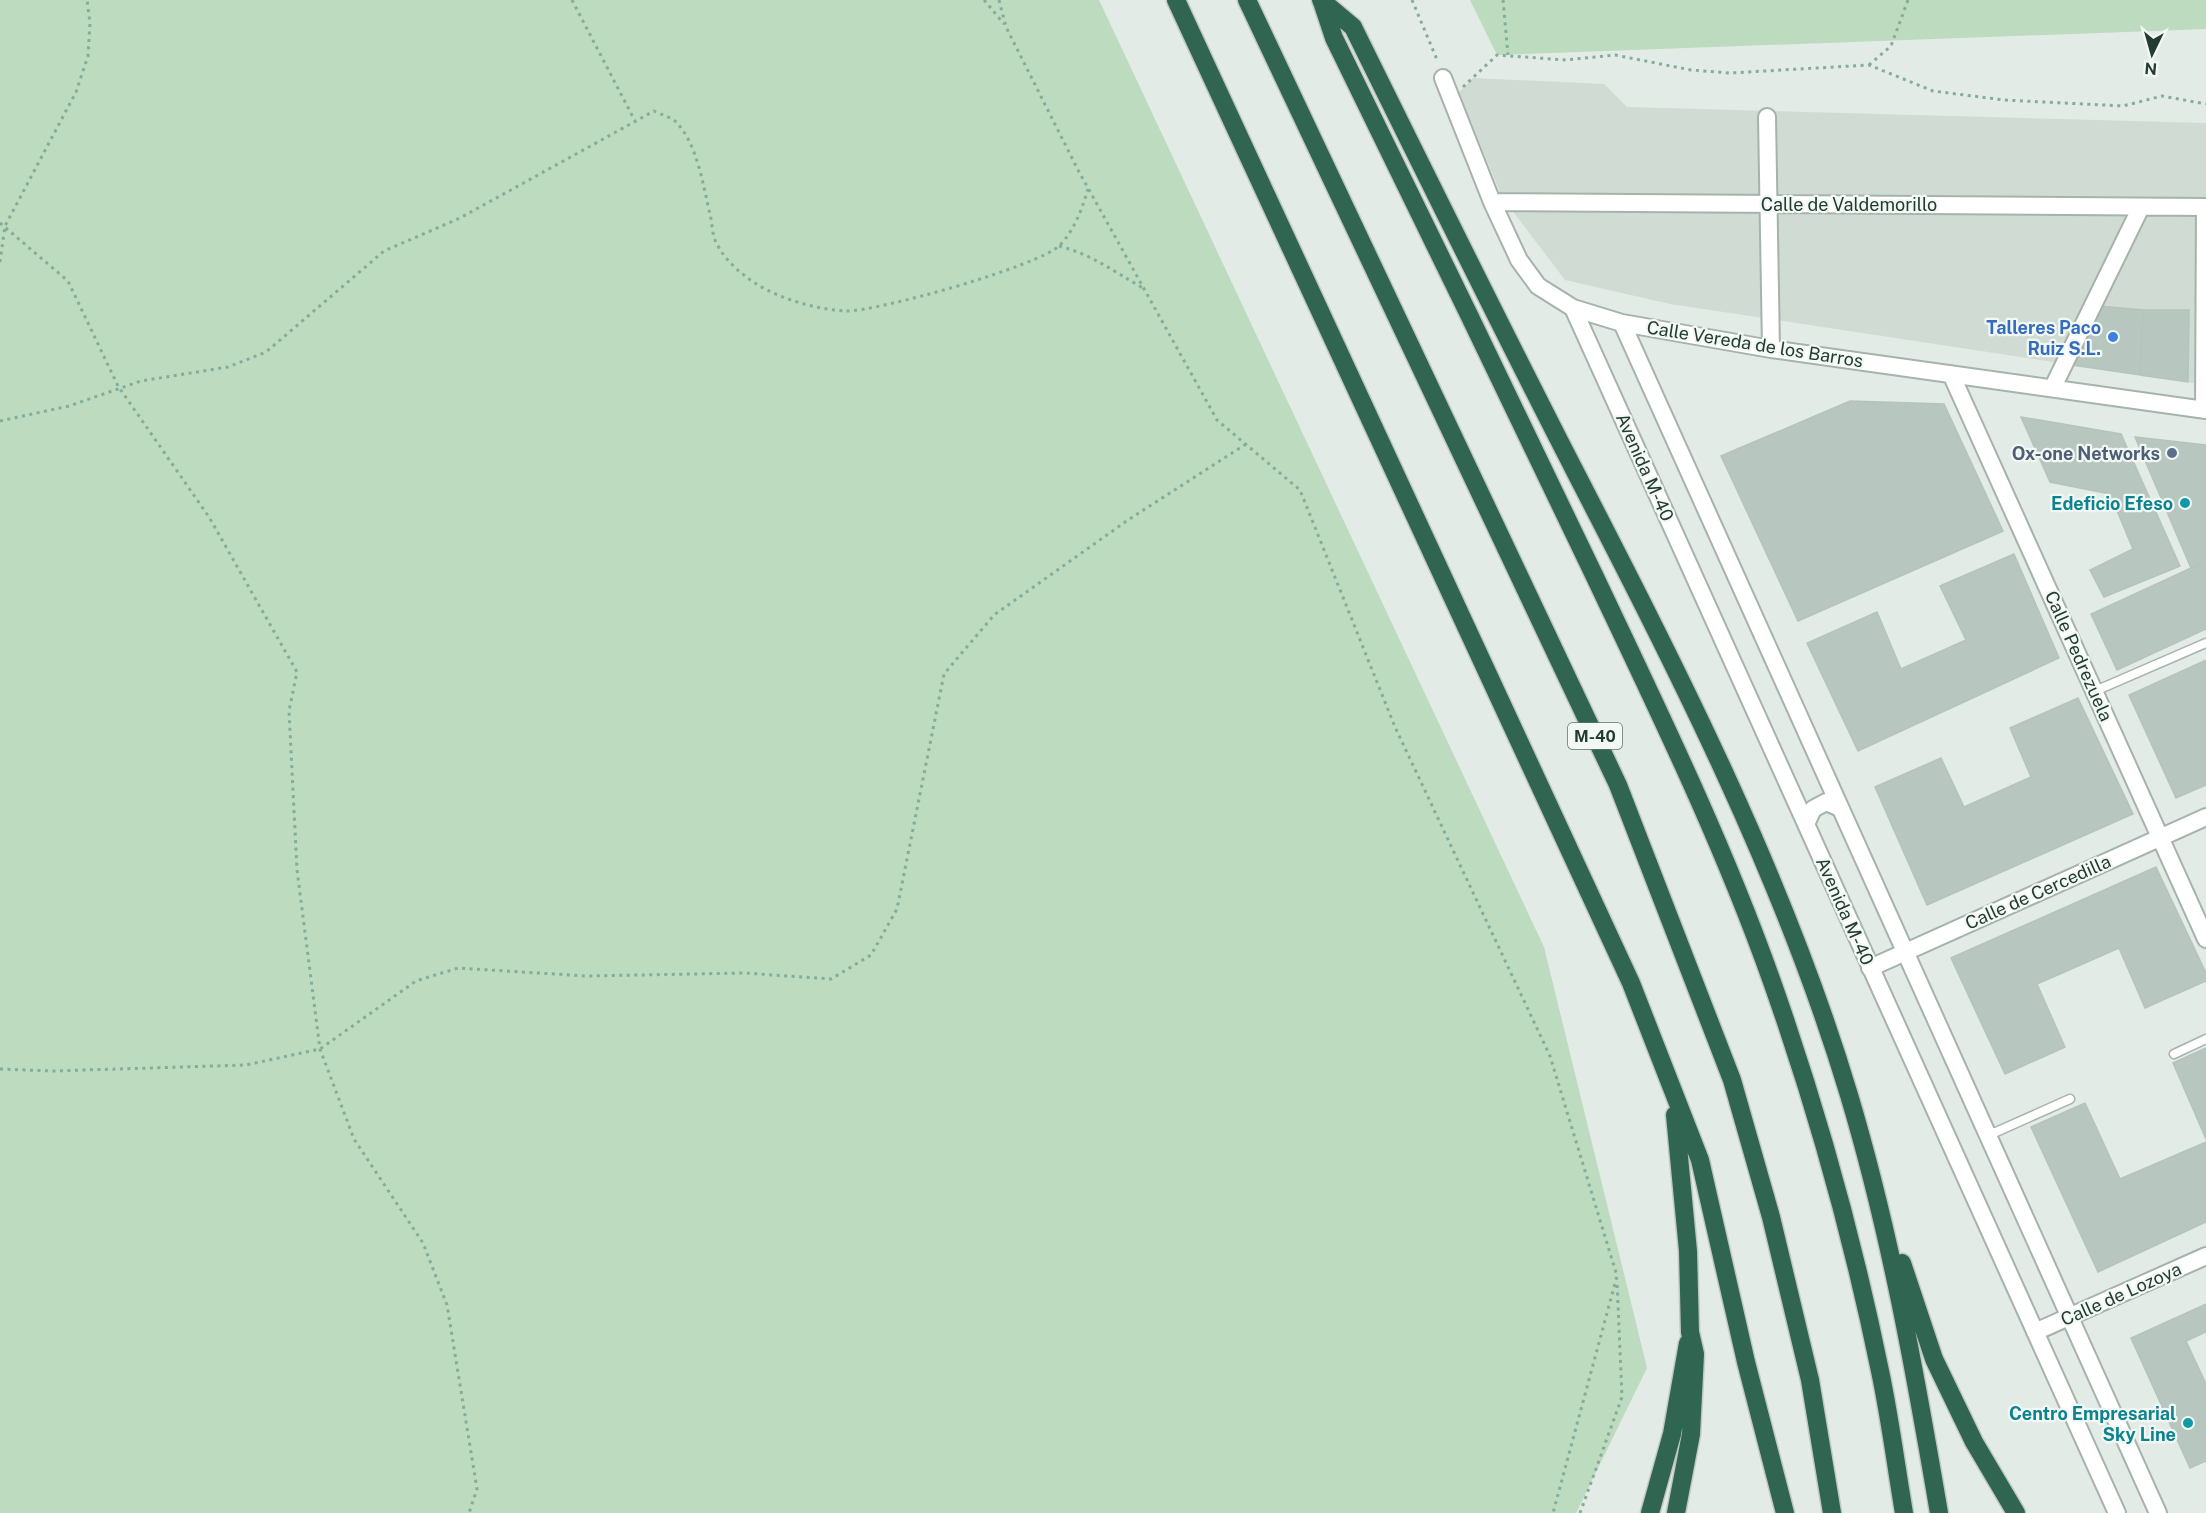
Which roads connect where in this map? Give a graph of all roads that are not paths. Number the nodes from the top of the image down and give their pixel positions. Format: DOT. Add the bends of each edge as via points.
graph roads {
  1 [pos="1176,0"];
  2 [pos="1247,0"];
  3 [pos="1321,0"];
  4 [pos="1442,74"];
  5 [pos="1767,117"];
  6 [pos="1492,202"];
  7 [pos="1768,204"];
  8 [pos="2141,207"];
  9 [pos="2206,207"];
  10 [pos="1573,308"];
  11 [pos="1622,323"];
  12 [pos="1771,349"];
  13 [pos="1951,374"];
  14 [pos="2053,387"];
  15 [pos="2205,409"];
  16 [pos="2206,643"];
  17 [pos="2095,692"];
  18 [pos="1840,808"];
  19 [pos="2206,817"];
  20 [pos="1806,824"];
  21 [pos="2160,837"];
  22 [pos="2206,939"];
  23 [pos="1905,952"];
  24 [pos="1870,968"];
  25 [pos="2206,1040"];
  26 [pos="2174,1054"];
  27 [pos="1672,1092"];
  28 [pos="2070,1099"];
  29 [pos="1986,1132"];
  30 [pos="1881,1212"];
  31 [pos="2206,1256"];
  32 [pos="2069,1317"];
  33 [pos="1690,1332"];
  34 [pos="2036,1332"];
  35 [pos="1650,1513"];
  36 [pos="1676,1513"];
  37 [pos="1785,1513"];
  38 [pos="1832,1513"];
  39 [pos="1904,1513"];
  40 [pos="1939,1513"];
  41 [pos="2016,1513"];
  42 [pos="2117,1513"];
  43 [pos="2158,1513"];
  1 -- 27 [label="highway" via="1631,983"];
  2 -- 38 [label="highway, M-40" via="1618,785 1703,1004 1732,1080 1771,1217 1810,1380"];
  3 -- 30 [label="highway" via="1353,27 1661,638 1711,746 1766,866 1807,969 1849,1094"];
  3 -- 39 [label="highway" via="1334,38 1495,367 1690,779 1732,877 1788,1033 1848,1236 1881,1372"];
  4 -- 6 [label="street, Calle Vereda de los Barros"];
  5 -- 7 [label="street"];
  6 -- 7 [label="street, Calle de Valdemorillo"];
  6 -- 10 [label="street, Calle Vereda de los Barros" via="1519,260 1538,286"];
  7 -- 8 [label="street, Calle de Valdemorillo"];
  7 -- 12 [label="street"];
  8 -- 9 [label="street, Calle de Valdemorillo"];
  8 -- 14 [label="street"];
  9 -- 15 [label="street"];
  10 -- 11 [label="street, Calle Vereda de los Barros"];
  10 -- 20 [label="street, Avenida M-40"];
  11 -- 12 [label="street, Calle Vereda de los Barros"];
  11 -- 18 [label="street, Avenida M-40"];
  12 -- 13 [label="street, Calle Vereda de los Barros"];
  13 -- 14 [label="street, Calle Vereda de los Barros"];
  13 -- 17 [label="street, Calle Pedrezuela"];
  14 -- 15 [label="street, Calle Vereda de los Barros"];
  16 -- 17 [label="lane"];
  17 -- 21 [label="street, Calle Pedrezuela"];
  18 -- 20 [label="street" via="1826,802 1813,809"];
  18 -- 23 [label="street, Avenida M-40"];
  19 -- 21 [label="street, Calle de Cercedilla"];
  20 -- 24 [label="street, Avenida M-40"];
  21 -- 22 [label="street, Calle Pedrezuela"];
  21 -- 23 [label="street, Calle de Cercedilla"];
  23 -- 24 [label="street, Calle de Cercedilla"];
  23 -- 29 [label="street, Avenida M-40"];
  24 -- 34 [label="street, Avenida M-40"];
  25 -- 26 [label="lane"];
  27 -- 33 [label="highway" via="1688,1251"];
  27 -- 37 [label="highway" via="1700,1160"];
  28 -- 29 [label="lane" via="1996,1132"];
  29 -- 32 [label="street, Avenida M-40"];
  30 -- 40 [label="highway"];
  30 -- 41 [label="highway" via="1896,1243 1934,1359 1974,1442"];
  31 -- 32 [label="street, Calle de Lozoya"];
  32 -- 34 [label="street, Calle de Lozoya"];
  32 -- 43 [label="street, Avenida M-40"];
  33 -- 35 [label="highway" via="1672,1434"];
  33 -- 36 [label="highway" via="1695,1354 1691,1434"];
  34 -- 42 [label="street, Avenida M-40"];
}
